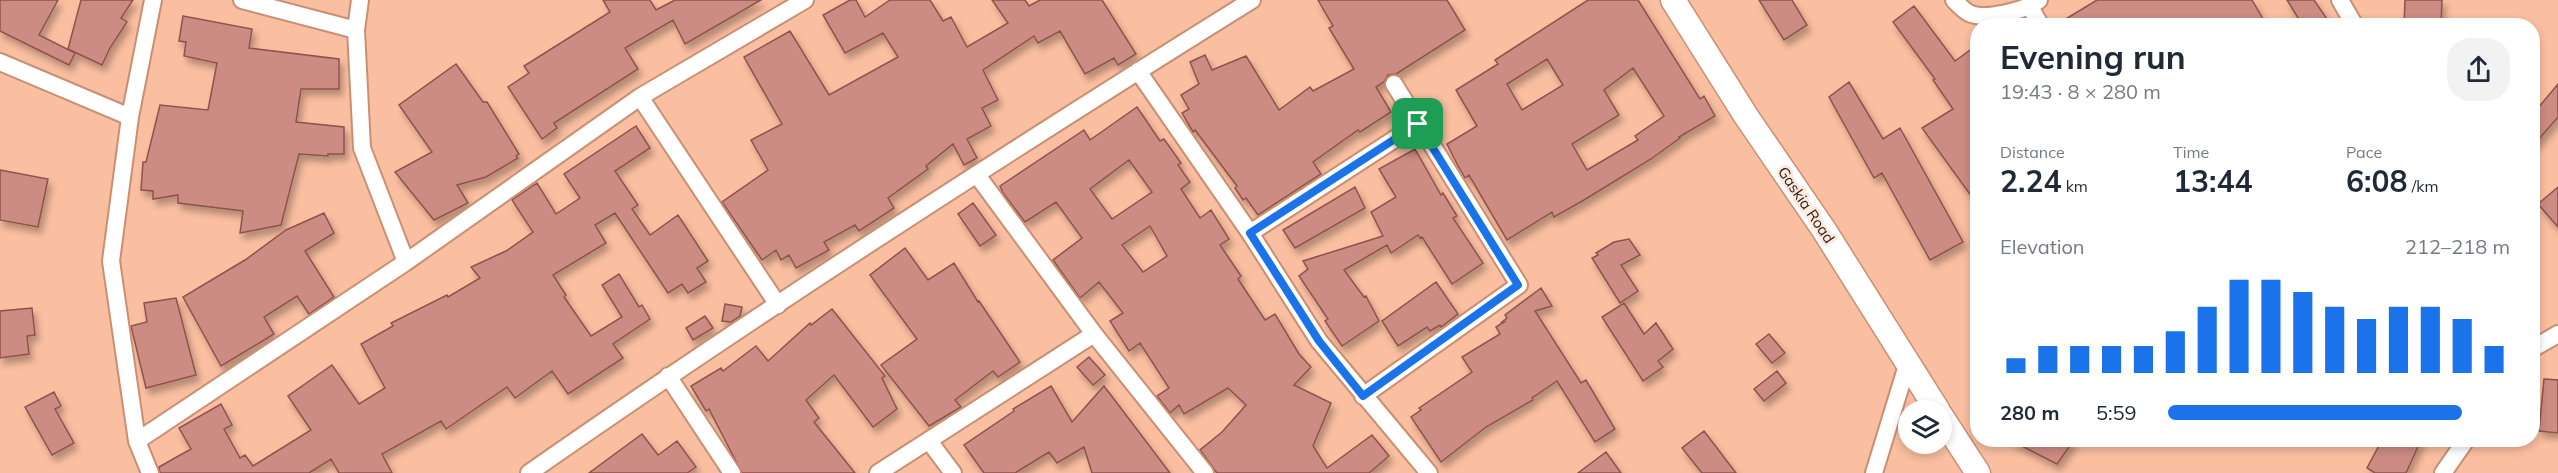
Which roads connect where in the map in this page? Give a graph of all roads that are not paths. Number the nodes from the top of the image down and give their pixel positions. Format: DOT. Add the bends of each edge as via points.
graph roads {
  1 [pos="153,0"];
  2 [pos="242,0"];
  3 [pos="360,0"];
  4 [pos="1252,0"];
  5 [pos="1673,0"];
  6 [pos="1954,0"];
  7 [pos="2340,0"];
  8 [pos="797,2"];
  9 [pos="2035,4"];
  10 [pos="2350,18"];
  11 [pos="356,30"];
  12 [pos="0,62"];
  13 [pos="1138,71"];
  14 [pos="1394,84"];
  15 [pos="640,97"];
  16 [pos="130,117"];
  17 [pos="1418,124"];
  18 [pos="977,175"];
  19 [pos="1250,233"];
  20 [pos="406,262"];
  21 [pos="778,305"];
  22 [pos="1094,334"];
  23 [pos="2558,334"];
  24 [pos="2540,344"];
  25 [pos="1908,362"];
  26 [pos="668,376"];
  27 [pos="1363,396"];
  28 [pos="1931,400"];
  29 [pos="1952,433"];
  30 [pos="137,441"];
  31 [pos="929,441"];
  32 [pos="2461,447"];
  33 [pos="150,473"];
  34 [pos="529,473"];
  35 [pos="732,473"];
  36 [pos="878,473"];
  37 [pos="953,473"];
  38 [pos="1205,473"];
  39 [pos="1429,473"];
  40 [pos="1874,473"];
  41 [pos="1978,473"];
  42 [pos="2444,473"];
  1 -- 16 [label="street"];
  2 -- 11 [label="street"];
  3 -- 11 [label="street"];
  4 -- 13 [label="street"];
  5 -- 25 [label="main road, Gaskia Road"];
  6 -- 9 [label="street" via="1968,13 1984,16"];
  7 -- 10 [label="street"];
  8 -- 15 [label="street"];
  11 -- 20 [label="street" via="362,148"];
  12 -- 16 [label="street"];
  13 -- 18 [label="street"];
  13 -- 19 [label="street"];
  14 -- 17 [label="street"];
  15 -- 20 [label="street"];
  15 -- 21 [label="street"];
  16 -- 30 [label="street" via="111,261"];
  17 -- 19 [label="street"];
  17 -- 27 [label="street" via="1518,285"];
  18 -- 21 [label="street"];
  18 -- 22 [label="street"];
  19 -- 27 [label="street" via="1319,341"];
  20 -- 30 [label="street"];
  21 -- 26 [label="street"];
  22 -- 31 [label="street"];
  22 -- 38 [label="street"];
  23 -- 24 [label="street"];
  25 -- 28 [label="main road, Gaskia Road"];
  25 -- 40 [label="street"];
  26 -- 34 [label="street"];
  26 -- 35 [label="street"];
  27 -- 39 [label="street"];
  29 -- 41 [label="main road"];
  30 -- 33 [label="street"];
  31 -- 36 [label="street"];
  31 -- 37 [label="street"];
  32 -- 42 [label="street"];
}
